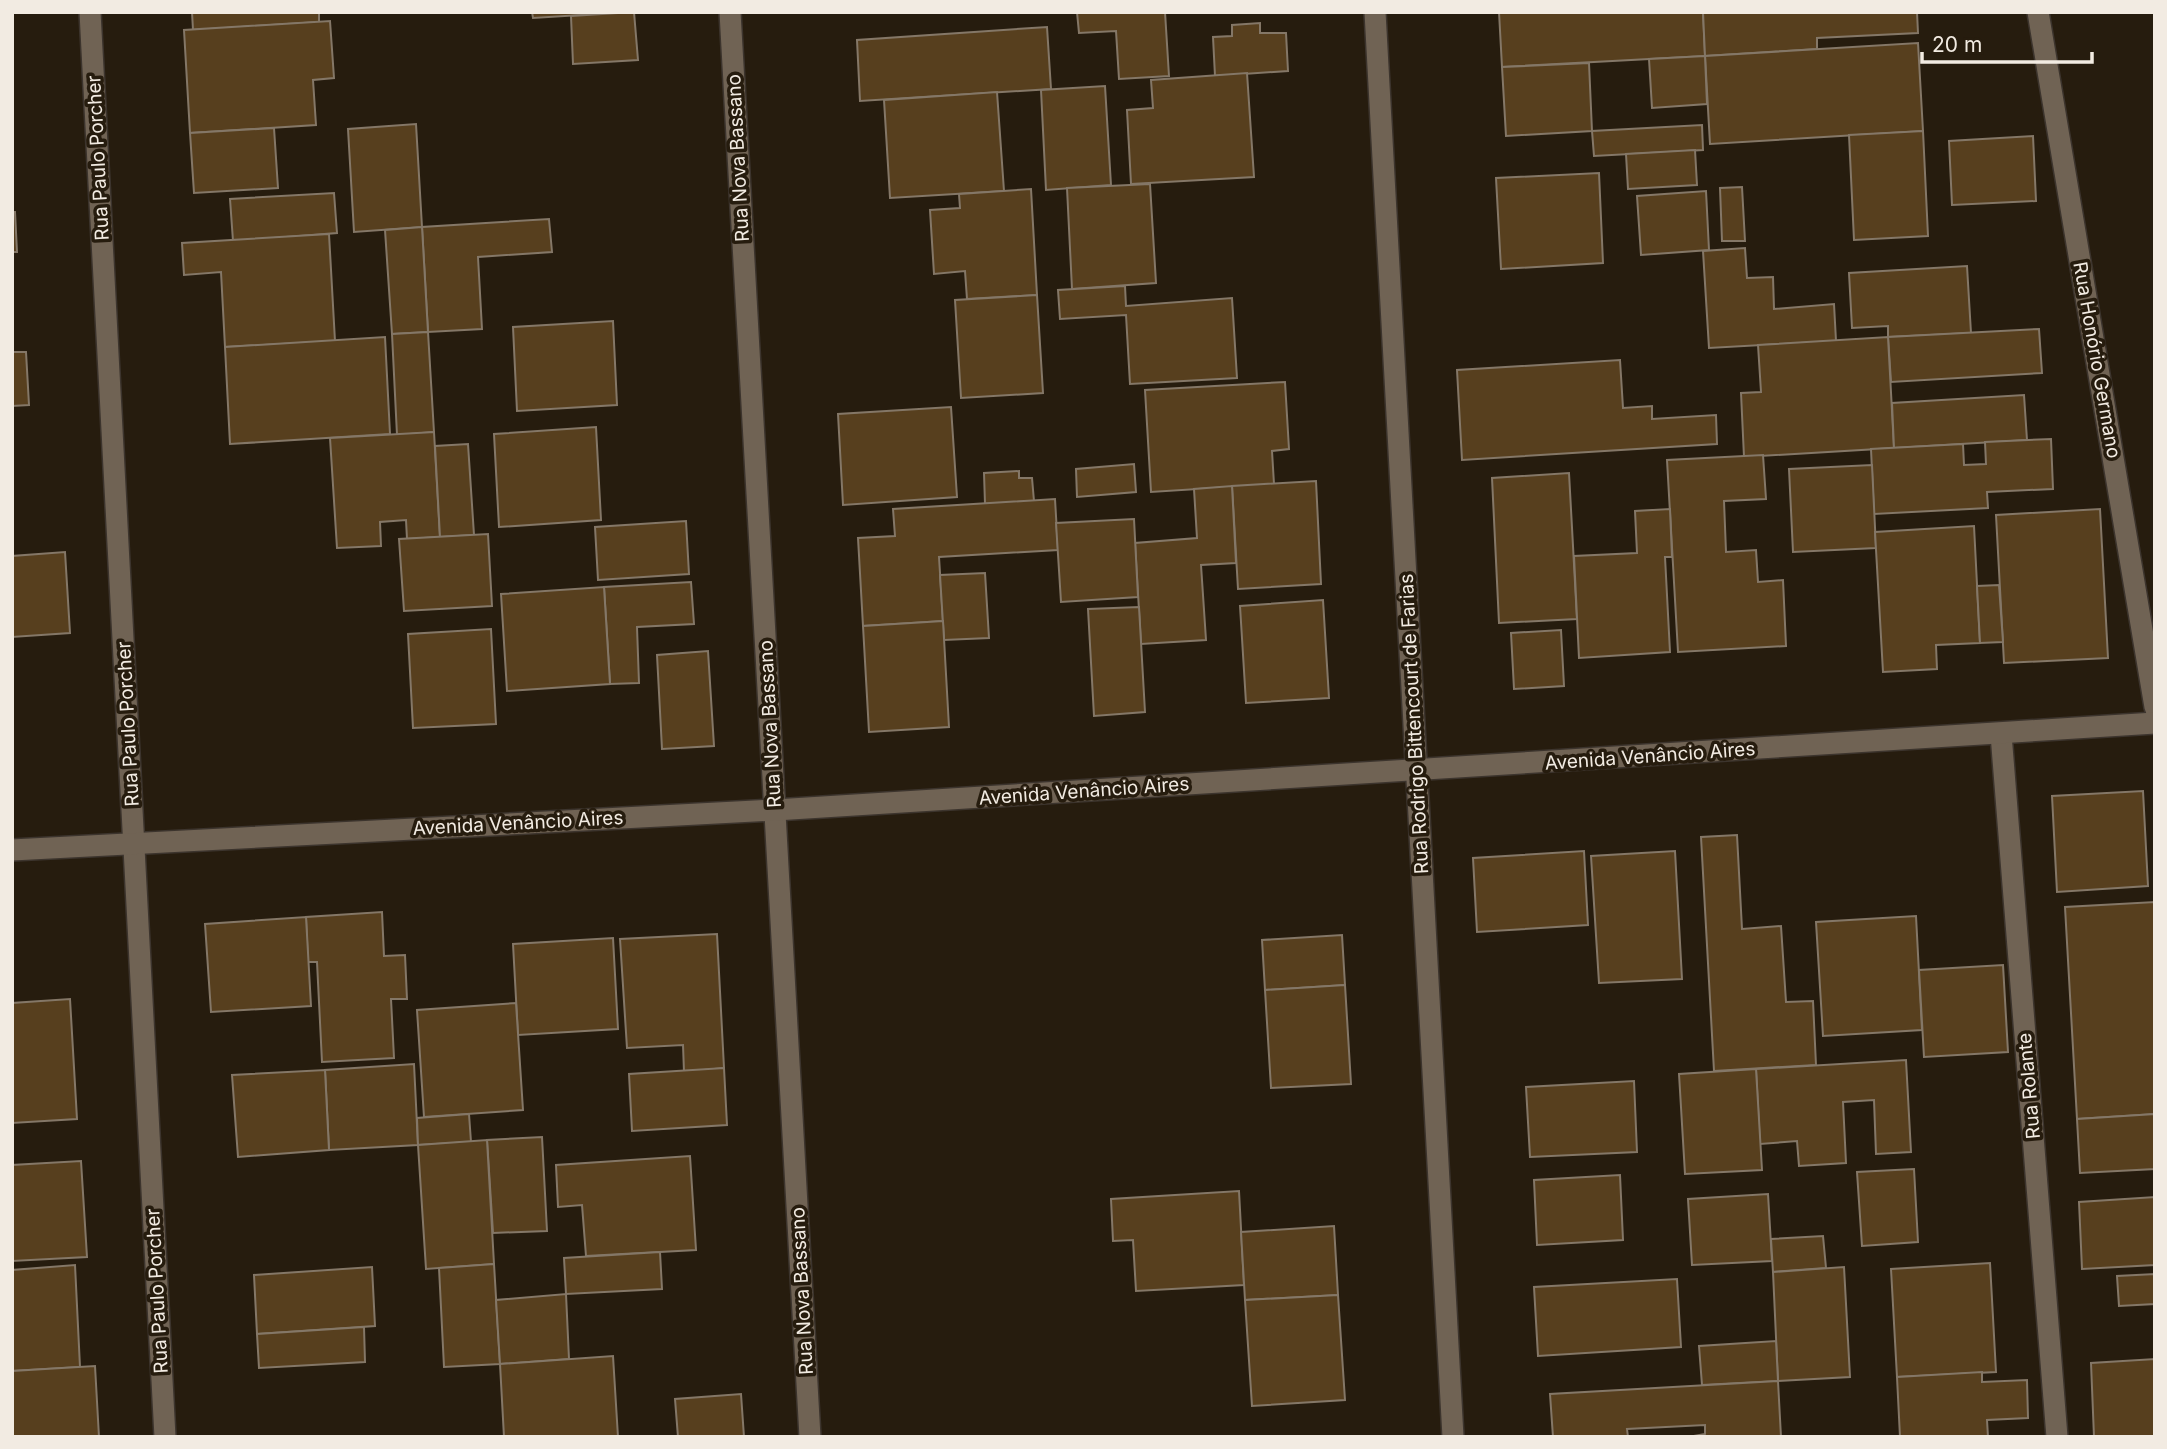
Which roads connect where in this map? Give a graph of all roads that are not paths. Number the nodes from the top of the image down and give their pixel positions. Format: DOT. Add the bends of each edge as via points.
graph roads {
  1 [pos="90,12"];
  2 [pos="730,12"];
  3 [pos="1375,12"];
  4 [pos="2038,12"];
  5 [pos="2155,707"];
  6 [pos="2155,723"];
  7 [pos="2001,734"];
  8 [pos="1417,771"];
  9 [pos="775,810"];
  10 [pos="134,842"];
  11 [pos="12,850"];
  12 [pos="165,1437"];
  13 [pos="810,1437"];
  14 [pos="1453,1437"];
  15 [pos="2057,1437"];
  1 -- 10 [label="street, Rua Paulo Porcher"];
  2 -- 9 [label="street, Rua Nova Bassano"];
  3 -- 8 [label="street, Rua Rodrigo Bittencourt de Farias"];
  4 -- 5 [label="street, Rua Honório Germano"];
  6 -- 7 [label="street, Avenida Venâncio Aires"];
  7 -- 8 [label="street, Avenida Venâncio Aires"];
  7 -- 15 [label="street, Rua Rolante"];
  8 -- 9 [label="street, Avenida Venâncio Aires"];
  8 -- 14 [label="street, Rua Rodrigo Bittencourt de Farias"];
  9 -- 10 [label="street, Avenida Venâncio Aires"];
  9 -- 13 [label="street, Rua Nova Bassano"];
  10 -- 11 [label="street, Avenida Venâncio Aires"];
  10 -- 12 [label="street, Rua Paulo Porcher"];
}
